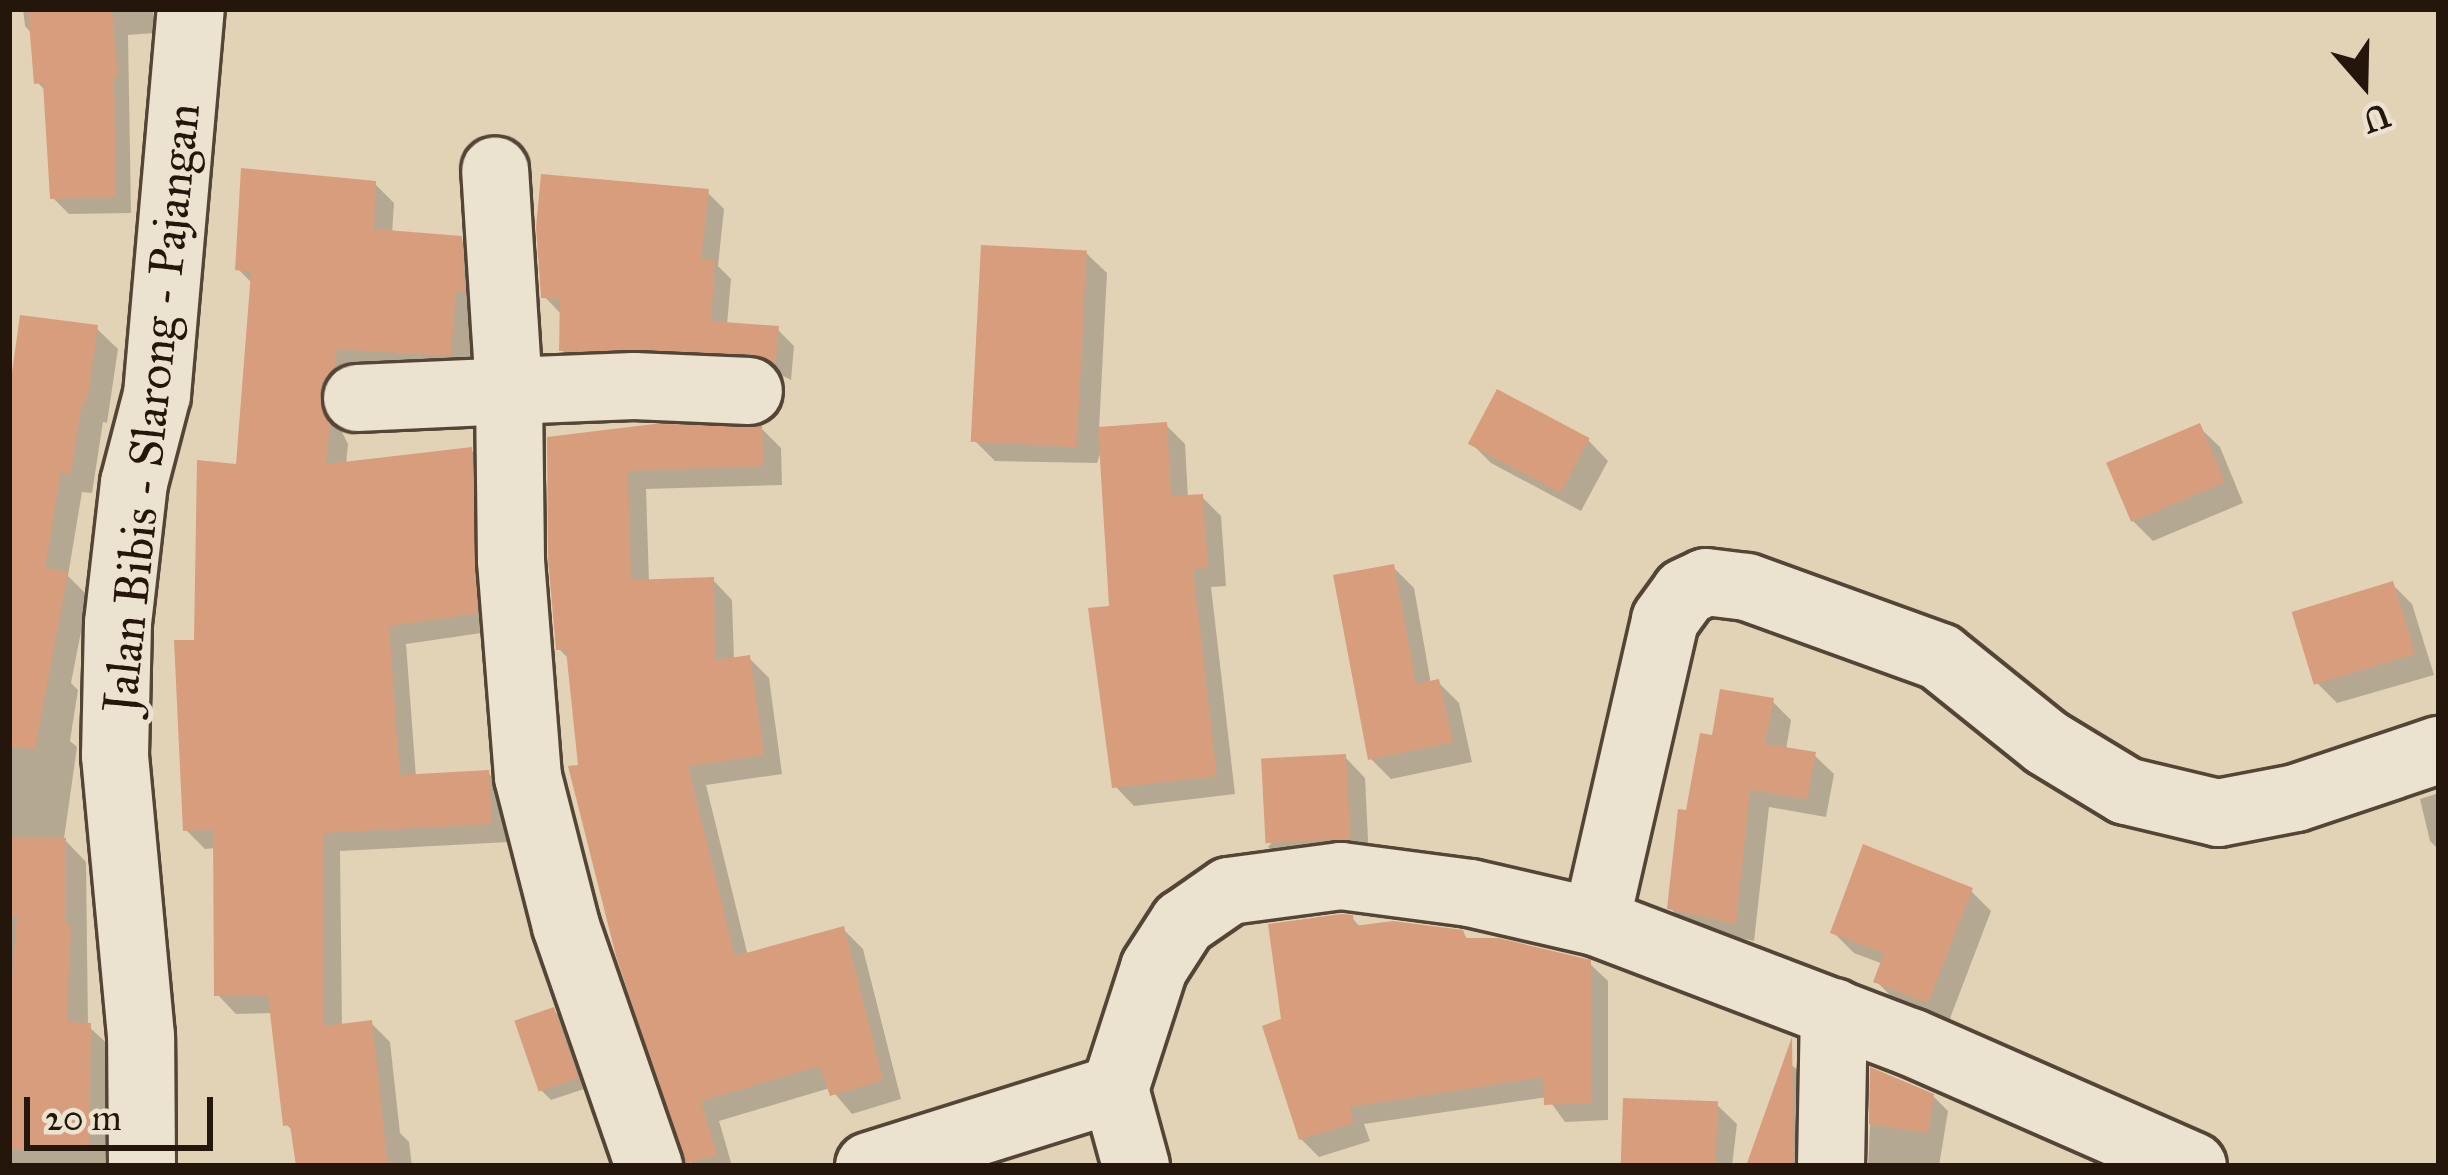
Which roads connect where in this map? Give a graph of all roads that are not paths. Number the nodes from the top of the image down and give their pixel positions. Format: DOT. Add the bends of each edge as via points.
graph roads {
  1 [pos="191,9"];
  2 [pos="495,170"];
  3 [pos="509,391"];
  4 [pos="749,391"];
  5 [pos="357,398"];
  6 [pos="2439,750"];
  7 [pos="1596,922"];
  8 [pos="1834,1012"];
  9 [pos="1115,1090"];
  10 [pos="142,1166"];
  11 [pos="649,1166"];
  12 [pos="869,1166"];
  13 [pos="1136,1166"];
  14 [pos="1831,1166"];
  15 [pos="2193,1166"];
  1 -- 10 [label="street, Jalan Bibis - Slarong - Pajangan" via="157,394 134,482 118,623 116,755 143,1068"];
  2 -- 3 [label="street"];
  3 -- 4 [label="street"];
  3 -- 5 [label="street"];
  3 -- 11 [label="street" via="511,560 528,777 566,926"];
  6 -- 7 [label="street" via="2296,798 2218,814 2126,791 2047,743 1940,657 1747,587 1706,582 1685,592 1665,620"];
  7 -- 8 [label="street"];
  7 -- 9 [label="street" via="1470,893 1341,876 1229,891 1183,923 1154,968"];
  8 -- 14 [label="street"];
  8 -- 15 [label="street"];
  9 -- 12 [label="street"];
  9 -- 13 [label="street"];
}
